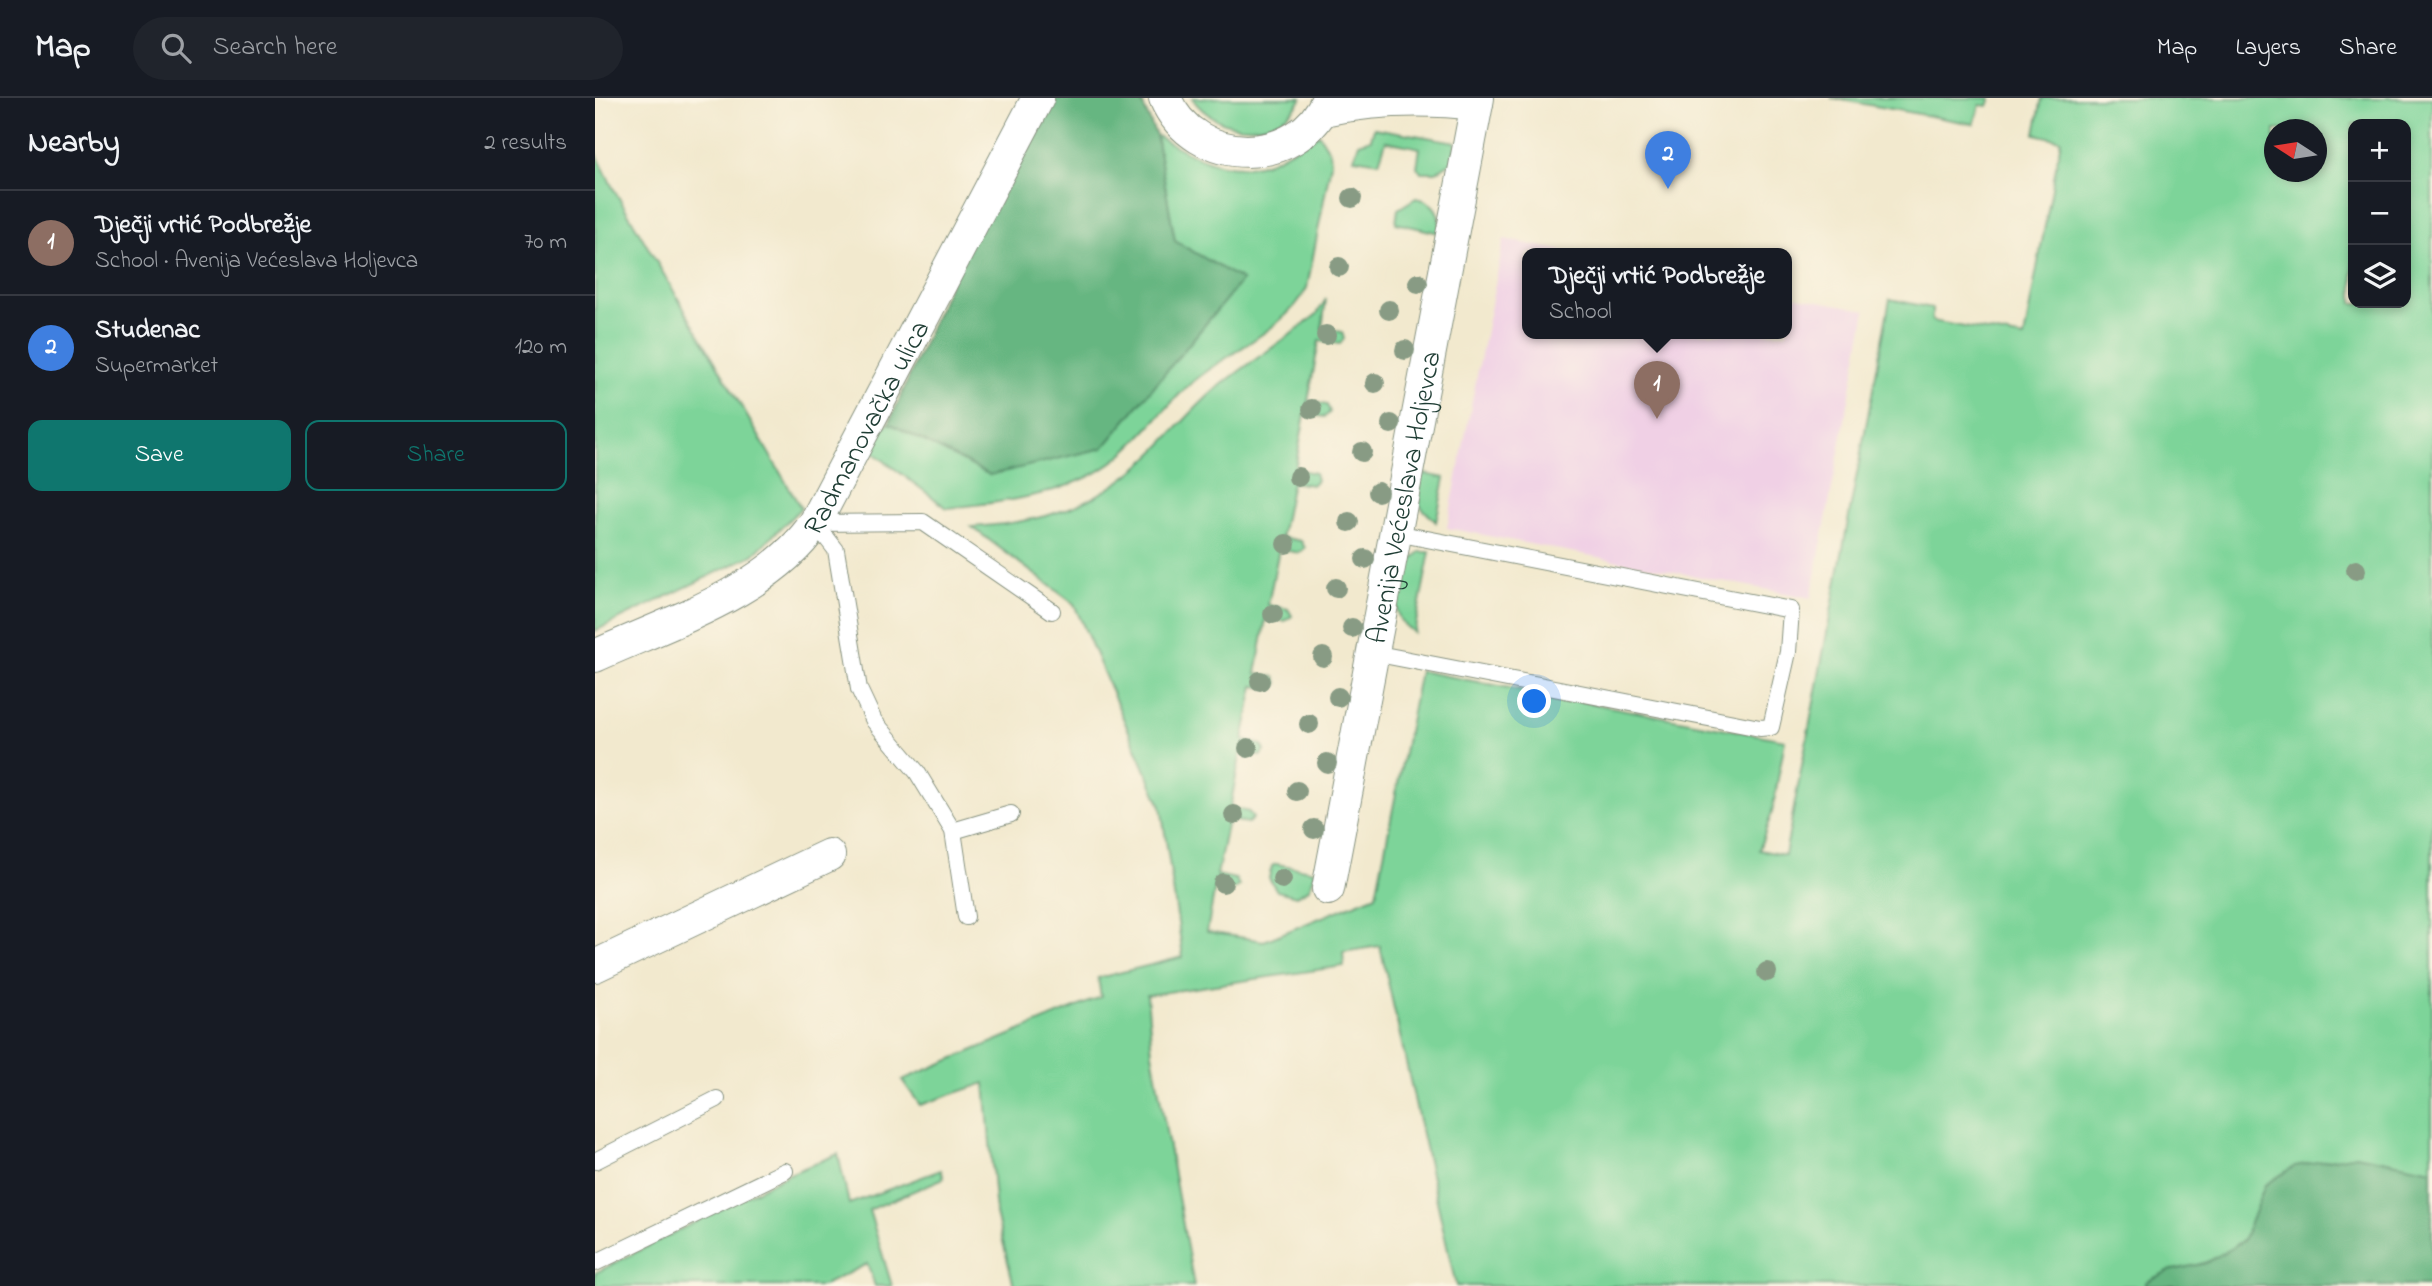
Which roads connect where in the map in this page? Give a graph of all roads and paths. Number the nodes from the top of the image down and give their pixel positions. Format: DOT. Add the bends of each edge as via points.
graph roads {
  1 [pos="1038,98"];
  2 [pos="1165,98"];
  3 [pos="1444,98"];
  4 [pos="1478,101"];
  5 [pos="1325,104"];
  6 [pos="815,523"];
  7 [pos="1396,533"];
  8 [pos="1052,611"];
  9 [pos="1373,653"];
  10 [pos="595,656"];
  11 [pos="1010,814"];
  12 [pos="953,831"];
  13 [pos="829,855"];
  14 [pos="1328,888"];
  15 [pos="966,917"];
  16 [pos="595,966"];
  17 [pos="717,1099"];
  18 [pos="595,1161"];
  19 [pos="785,1171"];
  20 [pos="595,1263"];
  1 -- 6 [label="street, Radmanovačka ulica"];
  2 -- 5 [label="street" via="1190,133 1217,148 1247,153 1276,148 1303,133"];
  3 -- 4 [label="street, Avenija Većeslava Holjevca"];
  3 -- 5 [label="street, Avenija Većeslava Holjevca"];
  4 -- 7 [label="street, Avenija Većeslava Holjevca"];
  6 -- 8 [label="lane" via="923,522"];
  6 -- 10 [label="street, Radmanovačka ulica" via="801,545 738,590"];
  6 -- 12 [label="lane" via="836,550 859,689 874,721 916,772"];
  7 -- 9 [label="street, Avenija Većeslava Holjevca"];
  7 -- 9 [label="lane" via="1791,610 1788,652 1771,727 1760,728"];
  9 -- 14 [label="street, Avenija Većeslava Holjevca"];
  11 -- 12 [label="lane"];
  12 -- 15 [label="lane"];
  13 -- 16 [label="street"];
  17 -- 18 [label="lane"];
  19 -- 20 [label="lane"];
}
